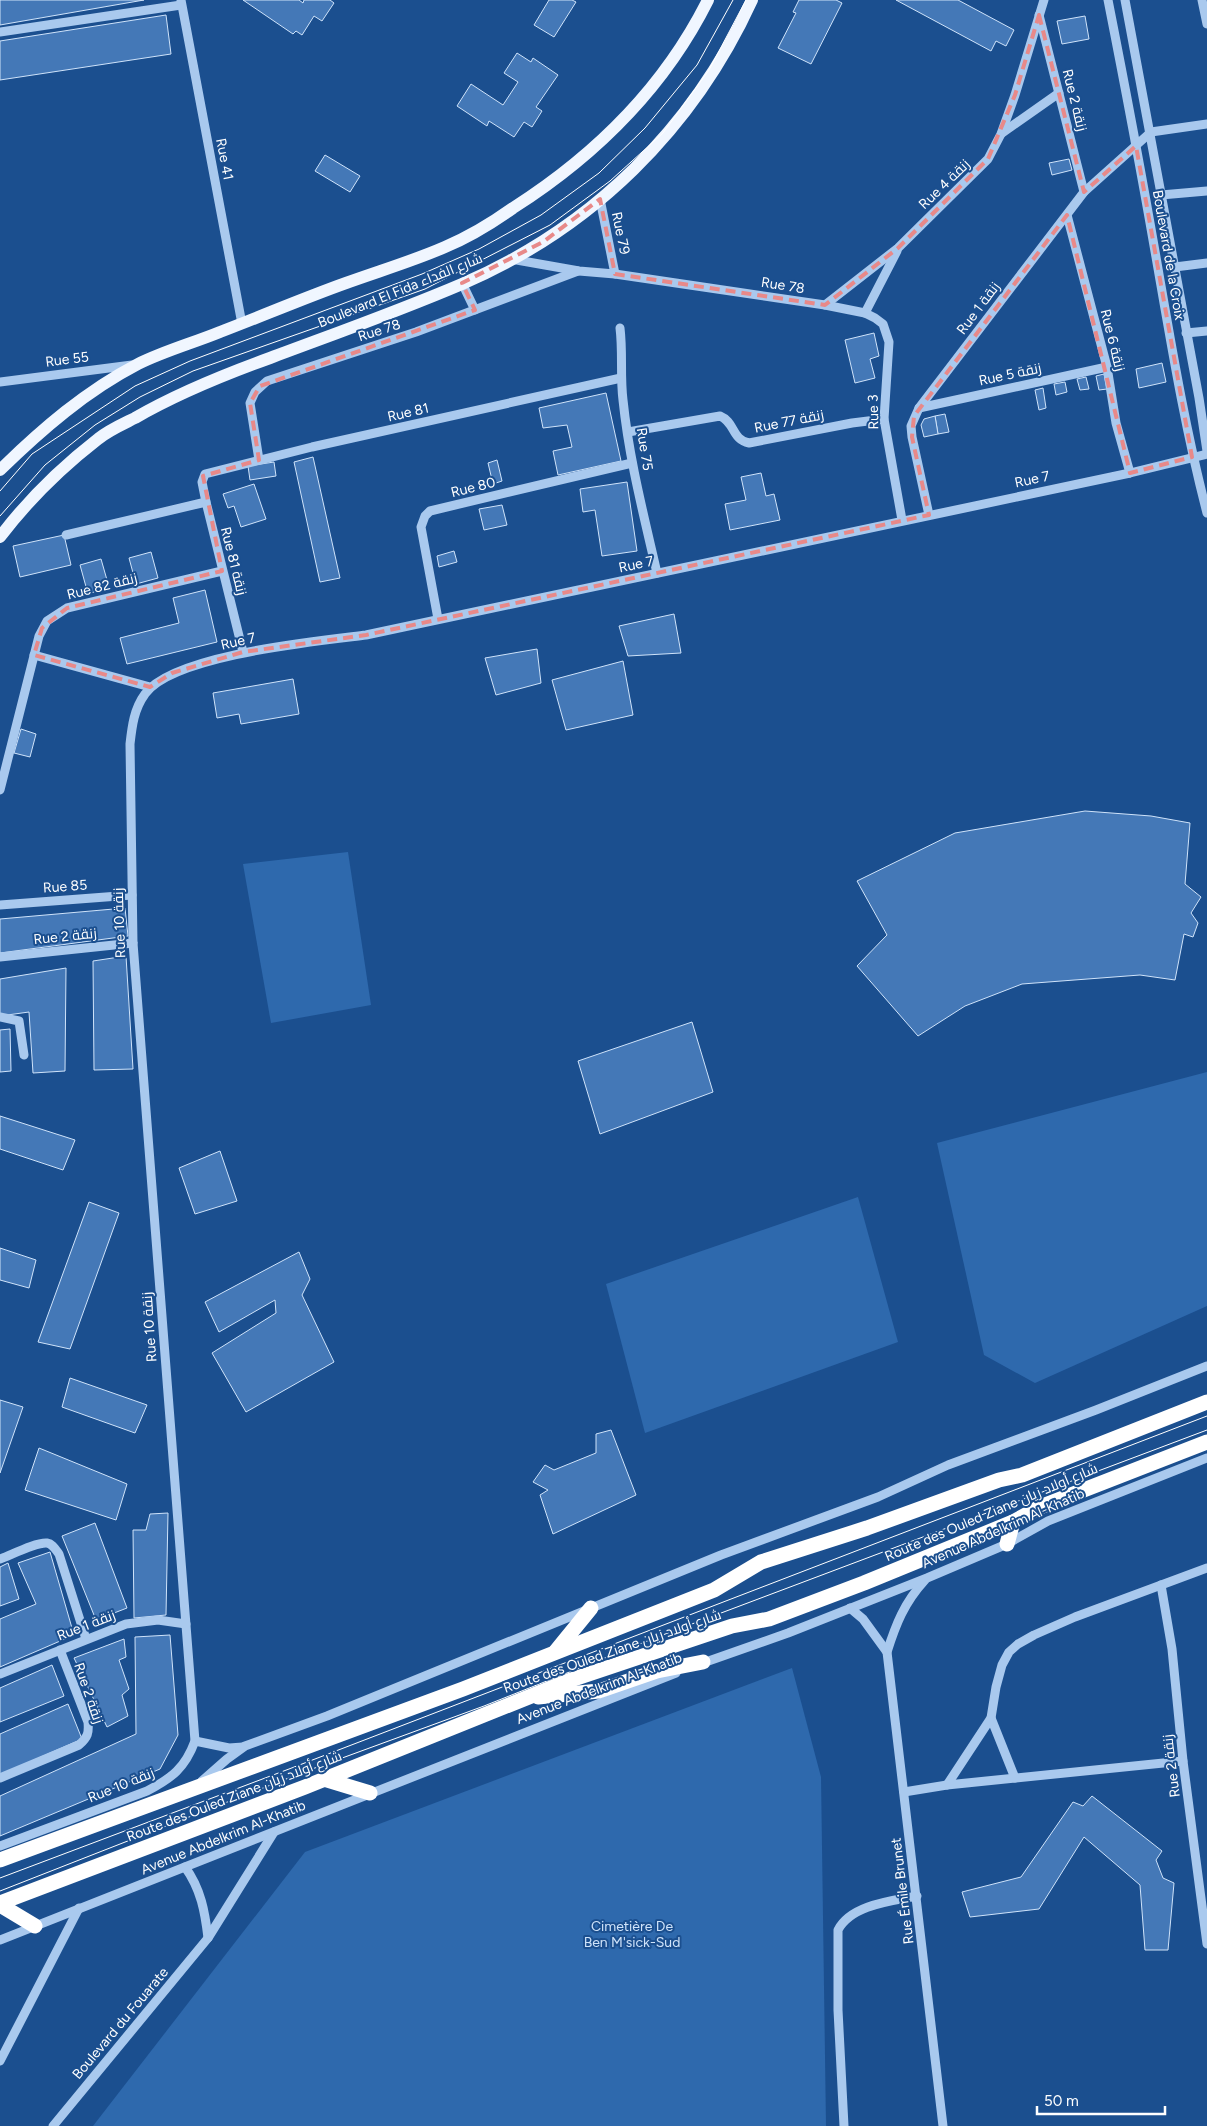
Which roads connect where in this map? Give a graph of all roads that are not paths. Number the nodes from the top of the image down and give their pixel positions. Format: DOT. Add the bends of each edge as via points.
graph roads {
  1 [pos="708,0"];
  2 [pos="752,0"];
  3 [pos="1044,0"];
  4 [pos="1108,0"];
  5 [pos="1125,0"];
  6 [pos="1202,0"];
  7 [pos="181,2"];
  8 [pos="1039,15"];
  9 [pos="1207,24"];
  10 [pos="0,32"];
  11 [pos="1059,93"];
  12 [pos="1207,124"];
  13 [pos="1151,132"];
  14 [pos="1001,134"];
  15 [pos="1136,146"];
  16 [pos="1207,191"];
  17 [pos="1084,192"];
  18 [pos="1161,195"];
  19 [pos="600,199"];
  20 [pos="1066,215"];
  21 [pos="898,248"];
  22 [pos="511,258"];
  23 [pos="1207,263"];
  24 [pos="1174,267"];
  25 [pos="579,271"];
  26 [pos="615,274"];
  27 [pos="462,283"];
  28 [pos="825,306"];
  29 [pos="475,310"];
  30 [pos="864,312"];
  31 [pos="242,324"];
  32 [pos="620,328"];
  33 [pos="1207,330"];
  34 [pos="1186,333"];
  35 [pos="137,365"];
  36 [pos="1107,367"];
  37 [pos="621,378"];
  38 [pos="0,382"];
  39 [pos="919,408"];
  40 [pos="884,419"];
  41 [pos="628,432"];
  42 [pos="1207,453"];
  43 [pos="1192,457"];
  44 [pos="259,460"];
  45 [pos="632,462"];
  46 [pos="0,470"];
  47 [pos="1130,472"];
  48 [pos="203,476"];
  49 [pos="206,502"];
  50 [pos="1207,513"];
  51 [pos="929,515"];
  52 [pos="902,520"];
  53 [pos="66,535"];
  54 [pos="0,537"];
  55 [pos="222,570"];
  56 [pos="657,573"];
  57 [pos="438,619"];
  58 [pos="243,652"];
  59 [pos="34,655"];
  60 [pos="150,687"];
  61 [pos="0,790"];
  62 [pos="132,895"];
  63 [pos="0,905"];
  64 [pos="132,943"];
  65 [pos="0,956"];
  66 [pos="0,1017"];
  67 [pos="24,1055"];
  68 [pos="1207,1366"];
  69 [pos="1207,1402"];
  70 [pos="1207,1442"];
  71 [pos="1207,1458"];
  72 [pos="1013,1522"];
  73 [pos="1006,1544"];
  74 [pos="0,1559"];
  75 [pos="1207,1568"];
  76 [pos="927,1578"];
  77 [pos="1161,1585"];
  78 [pos="591,1608"];
  79 [pos="850,1608"];
  80 [pos="186,1624"];
  81 [pos="86,1639"];
  82 [pos="60,1650"];
  83 [pos="555,1652"];
  84 [pos="887,1652"];
  85 [pos="703,1662"];
  86 [pos="0,1674"];
  87 [pos="524,1698"];
  88 [pos="991,1718"];
  89 [pos="195,1741"];
  90 [pos="246,1746"];
  91 [pos="1183,1760"];
  92 [pos="0,1778"];
  93 [pos="1015,1778"];
  94 [pos="324,1779"];
  95 [pos="947,1785"];
  96 [pos="188,1792"];
  97 [pos="904,1792"];
  98 [pos="370,1793"];
  99 [pos="274,1832"];
  100 [pos="0,1846"];
  101 [pos="0,1860"];
  102 [pos="184,1867"];
  103 [pos="916,1896"];
  104 [pos="0,1904"];
  105 [pos="79,1908"];
  106 [pos="35,1926"];
  107 [pos="208,1938"];
  108 [pos="0,1940"];
  109 [pos="1207,1944"];
  110 [pos="0,2060"];
  111 [pos="53,2126"];
  112 [pos="844,2126"];
  113 [pos="943,2126"];
  1 -- 31 [label="main road, Boulevard El Fida شارع الفداء" via="672,62 655,84 606,137 546,187 448,247"];
  2 -- 19 [label="main road, Boulevard El Fida شارع الفداء" via="720,60 686,112 646,157"];
  3 -- 8 [label="street, Rue 4 زنقة"];
  4 -- 15 [label="street, Boulevard de la Croix"];
  5 -- 13 [label="street, Boulevard de la Croix"];
  6 -- 9 [label="street"];
  7 -- 10 [label="street"];
  7 -- 31 [label="street, Rue 41"];
  8 -- 11 [label="street, Rue 2 زنقة"];
  8 -- 14 [label="street, Rue 4 زنقة"];
  11 -- 14 [label="street, Rue 4 زنقة"];
  11 -- 17 [label="street, Rue 2 زنقة"];
  12 -- 13 [label="street"];
  13 -- 15 [label="street"];
  13 -- 18 [label="street, Boulevard de la Croix"];
  14 -- 21 [label="street, Rue 4 زنقة" via="988,160"];
  15 -- 17 [label="street, Rue 1 زنقة"];
  15 -- 43 [label="street, Boulevard de la Croix"];
  16 -- 18 [label="street"];
  17 -- 20 [label="street, Rue 1 زنقة"];
  18 -- 24 [label="street, Boulevard de la Croix"];
  19 -- 22 [label="main road, Boulevard El Fida شارع الفداء" via="543,242"];
  19 -- 26 [label="street, Rue 79"];
  20 -- 36 [label="street, Rue 6 زنقة"];
  20 -- 39 [label="street, Rue 1 زنقة"];
  21 -- 28 [label="street, Rue 4 زنقة"];
  21 -- 30 [label="street, Rue 4 زنقة"];
  22 -- 25 [label="street, Rue 78"];
  22 -- 27 [label="main road, Boulevard El Fida شارع الفداء"];
  23 -- 24 [label="street"];
  24 -- 34 [label="street, Boulevard de la Croix"];
  25 -- 26 [label="street, Rue 78"];
  25 -- 29 [label="street, Rue 78"];
  26 -- 28 [label="street, Rue 78"];
  27 -- 29 [label="street"];
  27 -- 54 [label="main road, Boulevard El Fida شارع الفداء" via="169,398 99,438 43,487"];
  28 -- 30 [label="street, Rue 78"];
  29 -- 44 [label="street, Rue 78" via="267,381 250,403"];
  30 -- 40 [label="street, Rue 3" via="882,324 889,342"];
  31 -- 35 [label="main road, Boulevard El Fida شارع الفداء"];
  32 -- 37 [label="street, Rue 75" via="623,350"];
  33 -- 34 [label="street"];
  34 -- 42 [label="street, Boulevard de la Croix"];
  35 -- 38 [label="street, Rue 55"];
  35 -- 46 [label="main road, Boulevard El Fida شارع الفداء" via="71,405"];
  36 -- 39 [label="street, Rue 5 زنقة"];
  36 -- 47 [label="street, Rue 6 زنقة" via="1116,423"];
  37 -- 41 [label="street, Rue 75"];
  37 -- 44 [label="street, Rue 81"];
  39 -- 51 [label="street, Rue 1 زنقة" via="911,426 912,437"];
  40 -- 41 [label="street, Rue 77 زنقة" via="749,443 736,438 726,419 720,416"];
  40 -- 52 [label="street, Rue 3"];
  41 -- 45 [label="street, Rue 75"];
  42 -- 43 [label="street, Rue 7"];
  43 -- 47 [label="street, Rue 7"];
  43 -- 50 [label="street, Boulevard de la Croix"];
  44 -- 48 [label="street, Rue 81" via="207,472"];
  45 -- 56 [label="street, Rue 75"];
  45 -- 57 [label="street, Rue 80" via="430,511 421,527"];
  47 -- 51 [label="street, Rue 7"];
  48 -- 49 [label="street, Rue 81 زنقة"];
  49 -- 53 [label="street"];
  49 -- 55 [label="street, Rue 81 زنقة"];
  51 -- 52 [label="street, Rue 7"];
  52 -- 56 [label="street, Rue 7"];
  55 -- 58 [label="street, Rue 81 زنقة"];
  55 -- 59 [label="street, Rue 82 زنقة" via="67,608 52,616 42,628"];
  56 -- 57 [label="street, Rue 7"];
  57 -- 58 [label="street, Rue 7" via="366,634"];
  58 -- 60 [label="street, Rue 7" via="172,673"];
  59 -- 60 [label="street"];
  59 -- 61 [label="street, Rue 82 زنقة"];
  60 -- 62 [label="street, Rue 10 زنقة" via="134,717 130,744"];
  62 -- 63 [label="street, Rue 85"];
  62 -- 64 [label="street, Rue 10 زنقة"];
  64 -- 65 [label="street, Rue 2 زنقة"];
  64 -- 80 [label="street, Rue 10 زنقة"];
  66 -- 67 [label="street" via="20,1021"];
  68 -- 78 [label="street" via="948,1465 878,1497 721,1555"];
  69 -- 83 [label="highway, Route des Ouled Ziane شارع أولاد زيان" via="1022,1475 760,1562 714,1590"];
  70 -- 72 [label="highway, Route des Ouled Ziane شارع أولاد زيان" via="1040,1507"];
  71 -- 73 [label="street, Avenue Abdelkrim Al-Khatib" via="1048,1521"];
  72 -- 73 [label="highway"];
  72 -- 87 [label="highway, Route des Ouled Ziane شارع أولاد زيان" via="768,1619 732,1626"];
  73 -- 76 [label="street, Avenue Abdelkrim Al-Khatib"];
  74 -- 81 [label="street" via="39,1544 54,1546"];
  75 -- 77 [label="street"];
  76 -- 79 [label="street, Avenue Abdelkrim Al-Khatib"];
  76 -- 84 [label="street, Rue Émile Brunet" via="902,1610"];
  77 -- 88 [label="street" via="1067,1621 1018,1644 1002,1665"];
  77 -- 91 [label="street, Rue 2 زنقة" via="1172,1650"];
  78 -- 83 [label="highway"];
  78 -- 90 [label="street"];
  79 -- 84 [label="street, Rue Émile Brunet" via="863,1619"];
  79 -- 85 [label="street, Avenue Abdelkrim Al-Khatib"];
  80 -- 81 [label="street, Rue 1 زنقة" via="140,1621"];
  80 -- 89 [label="street, Rue 10 زنقة"];
  81 -- 82 [label="street, Rue 1 زنقة"];
  82 -- 86 [label="street, Rue 1 زنقة"];
  82 -- 92 [label="street, Rue 2 زنقة" via="88,1722 86,1739 79,1745"];
  83 -- 96 [label="highway, Route des Ouled Ziane شارع أولاد زيان"];
  84 -- 97 [label="street, Rue Émile Brunet"];
  85 -- 87 [label="highway" via="657,1671 599,1691"];
  85 -- 98 [label="street, Avenue Abdelkrim Al-Khatib"];
  87 -- 94 [label="highway, Route des Ouled Ziane شارع أولاد زيان"];
  88 -- 93 [label="street"];
  88 -- 95 [label="street"];
  89 -- 90 [label="street" via="229,1748"];
  89 -- 100 [label="street, Rue 10 زنقة" via="180,1769 155,1787"];
  90 -- 96 [label="street"];
  91 -- 93 [label="street"];
  91 -- 109 [label="street, Rue 2 زنقة"];
  93 -- 95 [label="street"];
  94 -- 98 [label="highway"];
  94 -- 104 [label="highway, Route des Ouled Ziane شارع أولاد زيان"];
  95 -- 97 [label="street"];
  96 -- 101 [label="highway, Route des Ouled Ziane شارع أولاد زيان"];
  97 -- 103 [label="street, Rue Émile Brunet"];
  98 -- 99 [label="street, Avenue Abdelkrim Al-Khatib"];
  99 -- 102 [label="street, Avenue Abdelkrim Al-Khatib"];
  99 -- 107 [label="street, Boulevard du Fouarate"];
  102 -- 105 [label="street, Avenue Abdelkrim Al-Khatib"];
  102 -- 107 [label="street" via="193,1878 205,1909"];
  103 -- 112 [label="street" via="864,1909 842,1922 838,1930"];
  103 -- 113 [label="street, Rue Émile Brunet"];
  104 -- 106 [label="highway"];
  105 -- 106 [label="street, Avenue Abdelkrim Al-Khatib"];
  105 -- 110 [label="street"];
  106 -- 108 [label="street, Avenue Abdelkrim Al-Khatib"];
  107 -- 111 [label="street, Boulevard du Fouarate"];
}
